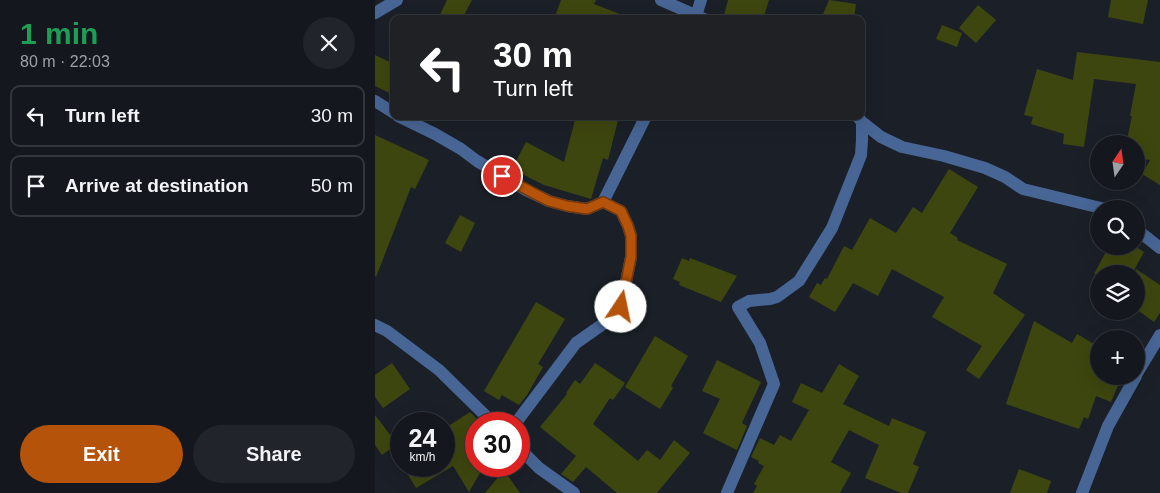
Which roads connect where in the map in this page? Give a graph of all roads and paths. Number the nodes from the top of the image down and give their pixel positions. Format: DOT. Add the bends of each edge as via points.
graph roads {
  1 [pos="397,0"];
  2 [pos="661,0"];
  3 [pos="701,0"];
  4 [pos="375,13"];
  5 [pos="693,15"];
  6 [pos="699,15"];
  7 [pos="375,101"];
  8 [pos="390,110"];
  9 [pos="406,120"];
  10 [pos="644,120"];
  11 [pos="859,120"];
  12 [pos="860,120"];
  13 [pos="603,202"];
  14 [pos="1090,205"];
  15 [pos="1145,236"];
  16 [pos="1160,248"];
  17 [pos="375,325"];
  18 [pos="1160,337"];
  19 [pos="1145,361"];
  20 [pos="1131,385"];
  21 [pos="482,412"];
  22 [pos="524,412"];
  23 [pos="530,459"];
  24 [pos="574,493"];
  25 [pos="727,493"];
  26 [pos="1083,493"];
  1 -- 4 [label="street"];
  2 -- 5 [label="street"];
  3 -- 6 [label="street"];
  7 -- 8 [label="street"];
  9 -- 13 [label="street" via="549,201 587,209"];
  10 -- 13 [label="street"];
  11 -- 25 [label="street" via="861,155 832,228 799,281 777,297 738,306 760,343 775,384"];
  12 -- 14 [label="street" via="881,137 902,147 985,168 1023,189"];
  13 -- 22 [label="street" via="621,211 631,236 631,257 621,307 613,317 576,343"];
  15 -- 16 [label="street"];
  17 -- 21 [label="street" via="439,370"];
  18 -- 19 [label="street"];
  20 -- 26 [label="street" via="1108,426"];
  23 -- 24 [label="street"];
}
